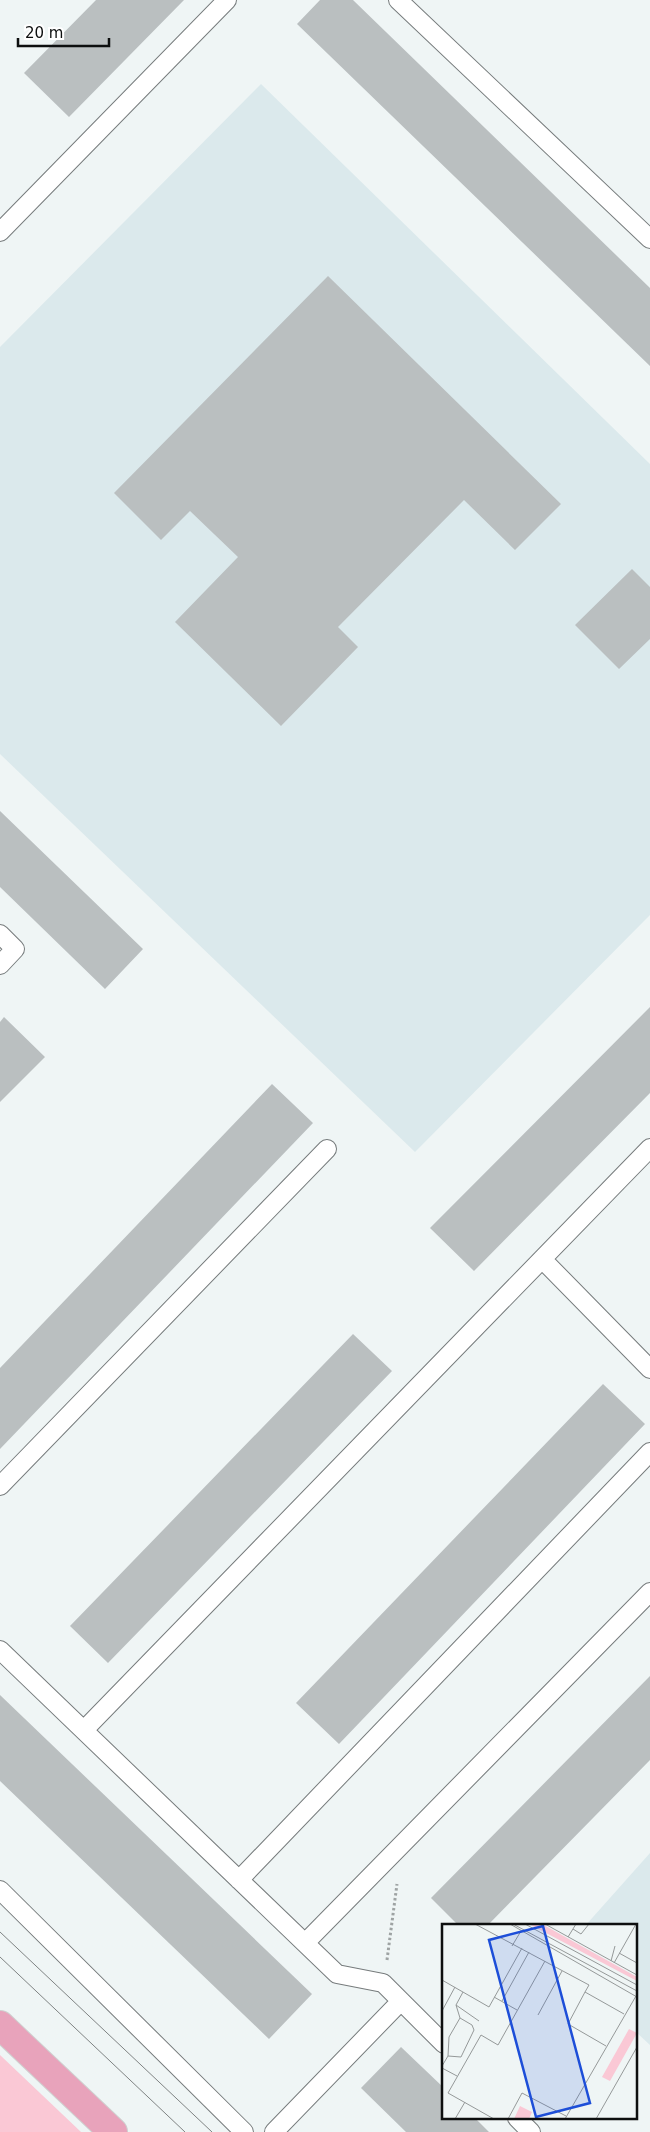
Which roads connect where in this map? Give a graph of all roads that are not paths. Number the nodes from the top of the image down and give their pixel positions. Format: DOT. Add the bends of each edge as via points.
graph roads {
  1 [pos="227,0"];
  2 [pos="398,0"];
  3 [pos="0,232"];
  4 [pos="650,239"];
  5 [pos="0,934"];
  6 [pos="0,965"];
  7 [pos="650,1148"];
  8 [pos="326,1150"];
  9 [pos="542,1259"];
  10 [pos="650,1369"];
  11 [pos="650,1452"];
  12 [pos="0,1486"];
  13 [pos="650,1592"];
  14 [pos="0,1650"];
  15 [pos="84,1730"];
  16 [pos="239,1880"];
  17 [pos="0,1890"];
  18 [pos="304,1943"];
  19 [pos="401,2000"];
  20 [pos="0,2025"];
  21 [pos="442,2042"];
  22 [pos="519,2120"];
  23 [pos="113,2132"];
  24 [pos="244,2132"];
  25 [pos="274,2132"];
  26 [pos="531,2132"];
  1 -- 3 [label="lane"];
  2 -- 4 [label="lane"];
  5 -- 6 [label="lane" via="15,949"];
  7 -- 9 [label="lane"];
  8 -- 12 [label="lane"];
  9 -- 10 [label="lane"];
  9 -- 15 [label="lane"];
  11 -- 16 [label="lane"];
  13 -- 18 [label="lane"];
  14 -- 15 [label="lane"];
  15 -- 16 [label="lane"];
  16 -- 18 [label="lane"];
  17 -- 24 [label="lane"];
  18 -- 19 [label="lane" via="337,1974 383,1983"];
  19 -- 21 [label="lane"];
  19 -- 25 [label="lane"];
  20 -- 23 [label="main road"];
  22 -- 26 [label="lane"];
}
